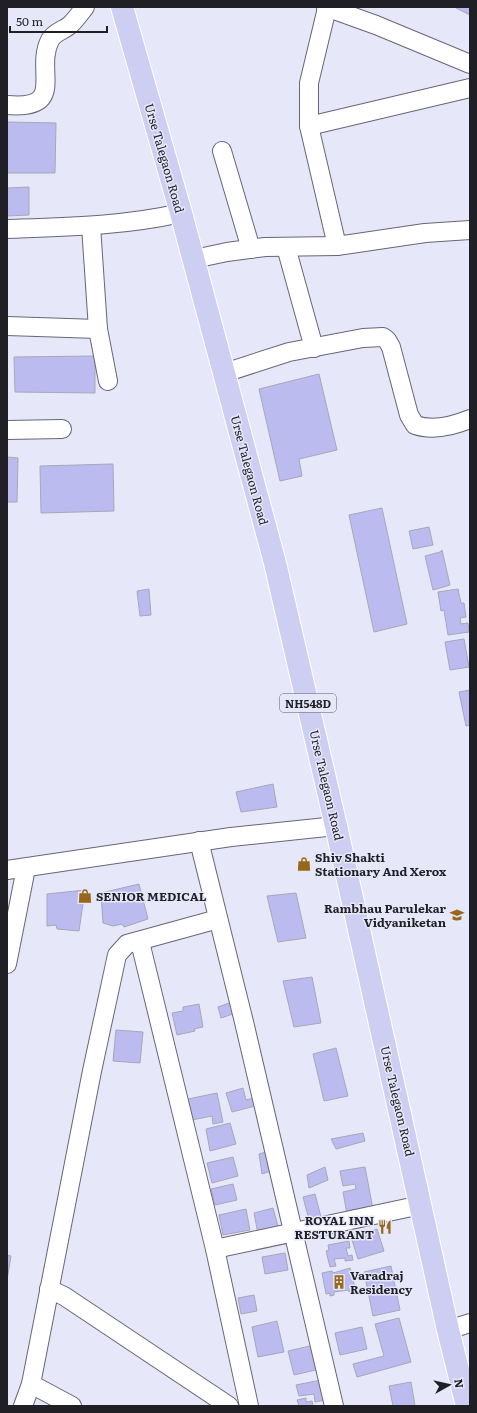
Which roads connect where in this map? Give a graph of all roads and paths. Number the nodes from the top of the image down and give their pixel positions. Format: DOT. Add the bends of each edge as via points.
graph roads {
  1 [pos="85,7"];
  2 [pos="122,7"];
  3 [pos="327,8"];
  4 [pos="470,64"];
  5 [pos="470,88"];
  6 [pos="7,105"];
  7 [pos="309,126"];
  8 [pos="222,151"];
  9 [pos="181,213"];
  10 [pos="91,226"];
  11 [pos="7,229"];
  12 [pos="470,230"];
  13 [pos="337,246"];
  14 [pos="286,247"];
  15 [pos="251,249"];
  16 [pos="194,259"];
  17 [pos="7,326"];
  18 [pos="98,329"];
  19 [pos="314,348"];
  20 [pos="224,373"];
  21 [pos="108,381"];
  22 [pos="470,420"];
  23 [pos="62,429"];
  24 [pos="7,430"];
  25 [pos="336,826"];
  26 [pos="199,841"];
  27 [pos="26,868"];
  28 [pos="7,870"];
  29 [pos="218,919"];
  30 [pos="9,940"];
  31 [pos="140,942"];
  32 [pos="7,964"];
  33 [pos="421,1205"];
  34 [pos="294,1232"];
  35 [pos="215,1249"];
  36 [pos="49,1289"];
  37 [pos="470,1324"];
  38 [pos="448,1330"];
  39 [pos="31,1384"];
  40 [pos="23,1406"];
  41 [pos="72,1406"];
  42 [pos="229,1406"];
  43 [pos="249,1406"];
  44 [pos="334,1406"];
  45 [pos="467,1406"];
  1 -- 6 [label="street" via="71,24 50,40 46,82 40,99 29,105"];
  2 -- 9 [label="highway, Urse Talegaon Road / NH548D"];
  3 -- 4 [label="street" via="376,25"];
  3 -- 7 [label="street" via="309,83"];
  5 -- 7 [label="street"];
  7 -- 13 [label="street"];
  8 -- 15 [label="street"];
  9 -- 10 [label="street" via="153,220"];
  9 -- 16 [label="highway, Urse Talegaon Road / NH548D"];
  10 -- 11 [label="street"];
  10 -- 18 [label="street"];
  12 -- 13 [label="street" via="425,233"];
  13 -- 14 [label="street"];
  14 -- 15 [label="street"];
  14 -- 19 [label="street"];
  15 -- 16 [label="street"];
  16 -- 20 [label="highway, Urse Talegaon Road / NH548D"];
  17 -- 18 [label="street"];
  18 -- 21 [label="street"];
  19 -- 20 [label="street" via="289,352"];
  19 -- 22 [label="street" via="363,338 383,337 391,347 409,416 415,425 436,428"];
  20 -- 25 [label="highway, Urse Talegaon Road / NH548D" via="275,563"];
  23 -- 24 [label="street"];
  25 -- 26 [label="street"];
  25 -- 33 [label="highway, Urse Talegaon Road / NH548D"];
  26 -- 27 [label="street"];
  26 -- 29 [label="street"];
  27 -- 28 [label="street"];
  27 -- 30 [label="street"];
  29 -- 31 [label="street"];
  29 -- 34 [label="street"];
  30 -- 32 [label="street"];
  31 -- 35 [label="street"];
  31 -- 36 [label="street" via="128,944 117,955"];
  33 -- 34 [label="street"];
  33 -- 38 [label="highway, Urse Talegaon Road / NH548D"];
  34 -- 35 [label="street"];
  34 -- 44 [label="street"];
  35 -- 43 [label="street"];
  36 -- 39 [label="street"];
  36 -- 42 [label="street" via="64,1296"];
  37 -- 38 [label="street"];
  38 -- 45 [label="highway, Urse Talegaon Road / NH548D"];
  39 -- 40 [label="street"];
  39 -- 41 [label="street"];
}
